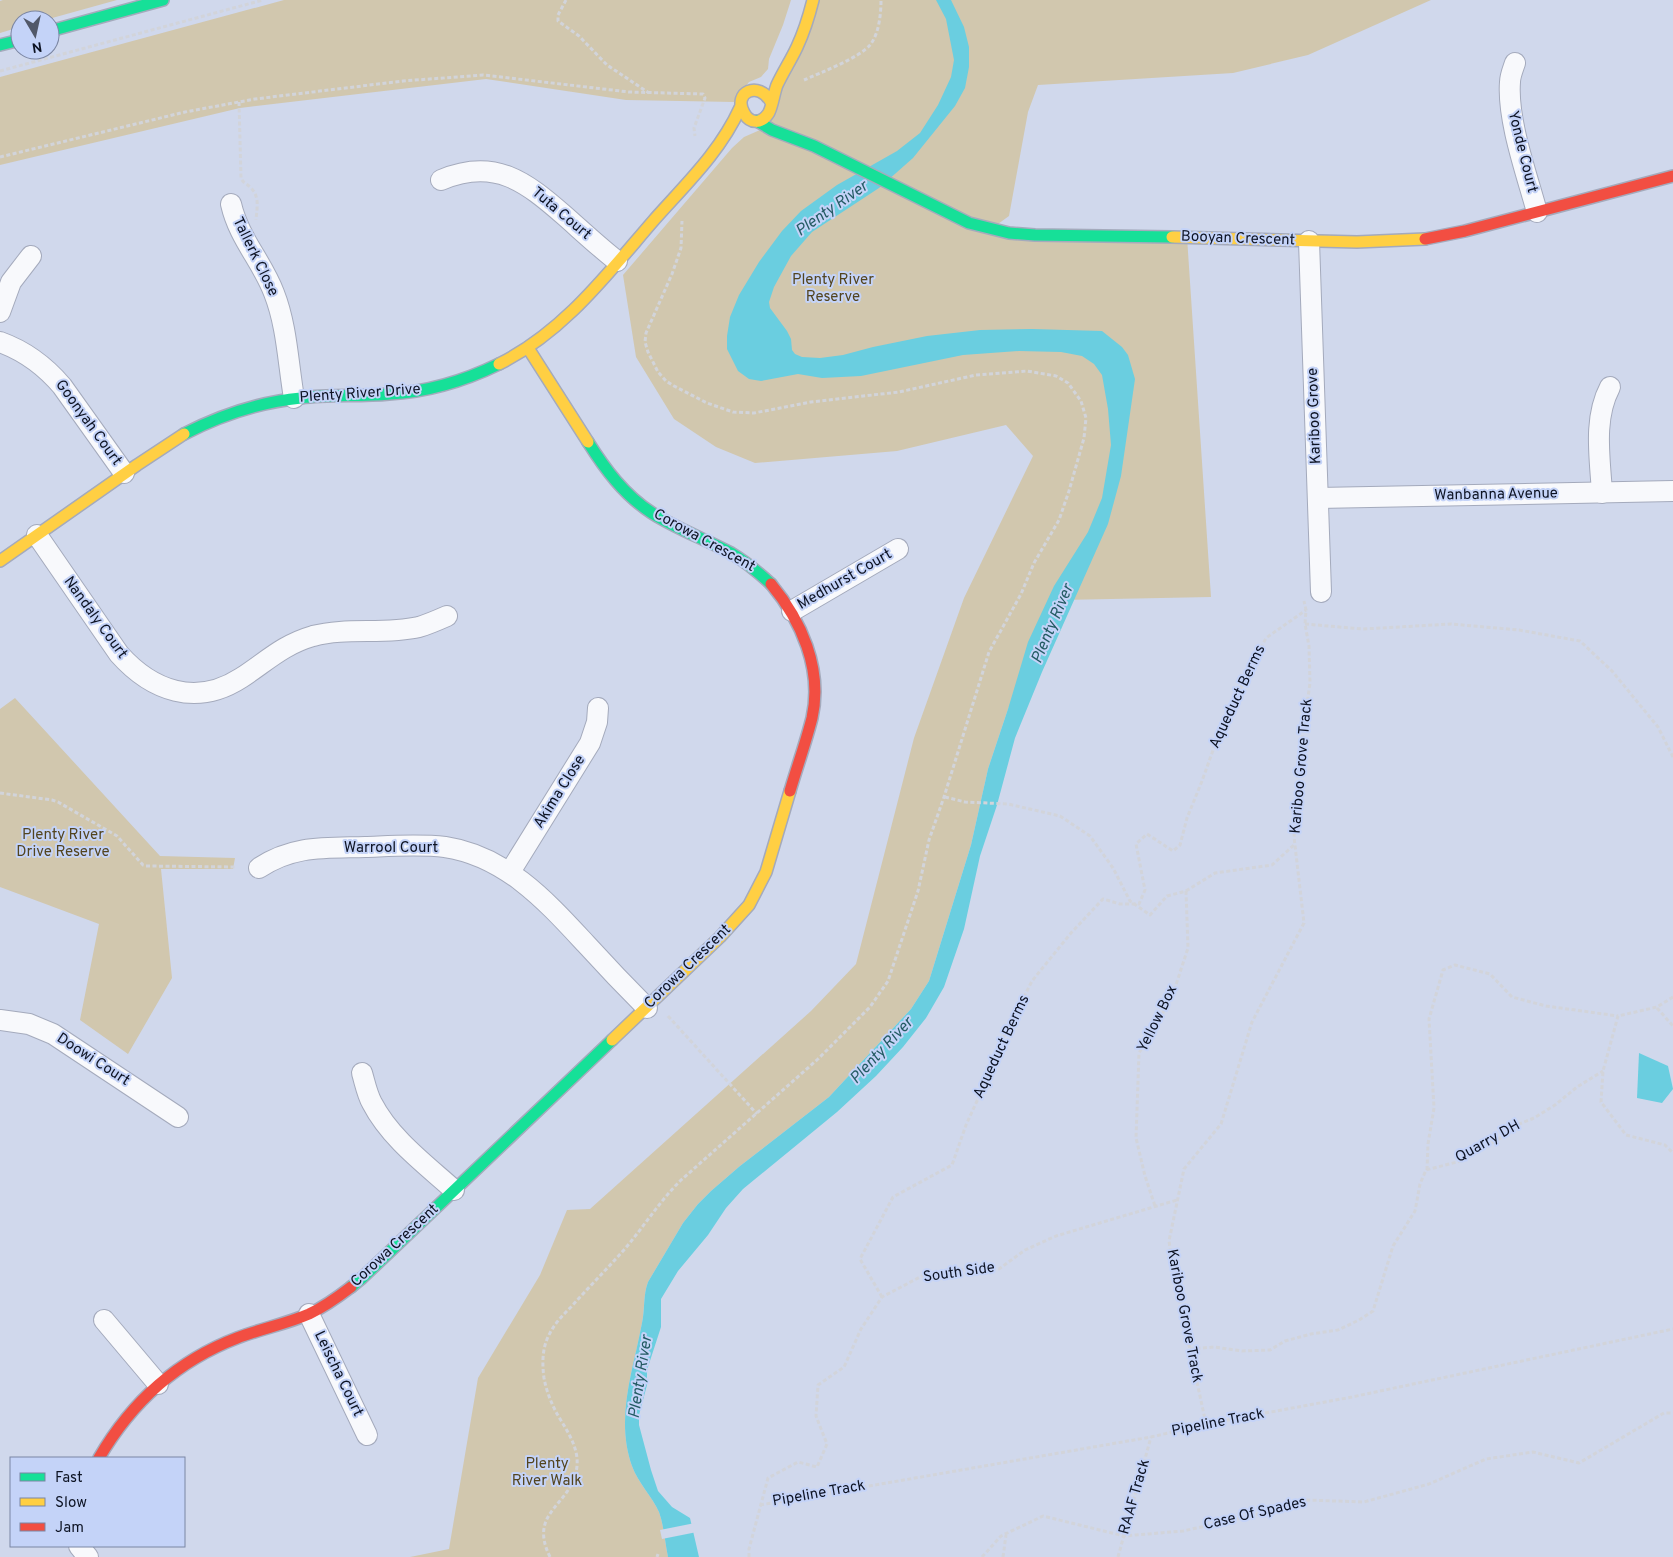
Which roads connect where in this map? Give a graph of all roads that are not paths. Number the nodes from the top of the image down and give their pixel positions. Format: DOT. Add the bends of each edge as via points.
graph roads {
  1 [pos="163,0"];
  2 [pos="813,0"];
  3 [pos="60,28"];
  4 [pos="1516,64"];
  5 [pos="770,74"];
  6 [pos="754,90"];
  7 [pos="771,104"];
  8 [pos="740,108"];
  9 [pos="756,121"];
  10 [pos="814,146"];
  11 [pos="707,160"];
  12 [pos="1673,176"];
  13 [pos="441,180"];
  14 [pos="231,204"];
  15 [pos="1537,212"];
  16 [pos="1309,241"];
  17 [pos="31,256"];
  18 [pos="617,262"];
  19 [pos="0,312"];
  20 [pos="0,342"];
  21 [pos="528,348"];
  22 [pos="1610,387"];
  23 [pos="294,398"];
  24 [pos="124,474"];
  25 [pos="1673,492"];
  26 [pos="1602,493"];
  27 [pos="1318,498"];
  28 [pos="36,535"];
  29 [pos="898,548"];
  30 [pos="0,561"];
  31 [pos="1312,592"];
  32 [pos="792,610"];
  33 [pos="448,616"];
  34 [pos="598,708"];
  35 [pos="260,868"];
  36 [pos="510,872"];
  37 [pos="655,1009"];
  38 [pos="0,1020"];
  39 [pos="362,1073"];
  40 [pos="178,1117"];
  41 [pos="454,1190"];
  42 [pos="309,1314"];
  43 [pos="104,1320"];
  44 [pos="158,1384"];
  45 [pos="367,1435"];
  46 [pos="99,1457"];
  1 -- 3 [label="main road"];
  2 -- 7 [label="main road" via="797,48 777,85"];
  4 -- 15 [label="street, Yonde Court" via="1510,79 1509,100"];
  5 -- 6 [label="main road"];
  6 -- 7 [label="main road" via="763,92"];
  6 -- 8 [label="main road" via="745,94"];
  7 -- 9 [label="main road" via="767,116"];
  7 -- 10 [label="street, Booyan Crescent" via="782,120"];
  8 -- 9 [label="main road" via="744,116"];
  8 -- 11 [label="main road, Plenty River Drive"];
  9 -- 10 [label="main road, Booyan Crescent"];
  9 -- 11 [label="main road, Plenty River Drive"];
  10 -- 16 [label="main road, Booyan Crescent" via="969,223 990,229 1035,235"];
  11 -- 18 [label="main road, Plenty River Drive"];
  12 -- 15 [label="main road, Booyan Crescent"];
  13 -- 18 [label="street, Tuta Court" via="477,171 518,180 536,191"];
  14 -- 23 [label="street, Tallerk Close" via="238,228 277,301"];
  15 -- 16 [label="main road, Booyan Crescent" via="1466,232 1417,240"];
  16 -- 27 [label="street, Kariboo Grove"];
  17 -- 19 [label="street" via="11,282"];
  18 -- 21 [label="main road, Plenty River Drive" via="562,320"];
  20 -- 24 [label="street, Goonyah Court" via="28,356 52,374"];
  21 -- 23 [label="main road, Plenty River Drive" via="477,373 426,389 390,395"];
  21 -- 32 [label="main road, Corowa Crescent" via="593,451 629,495 659,517 748,564 775,587"];
  22 -- 26 [label="street" via="1600,412"];
  23 -- 24 [label="main road, Plenty River Drive" via="250,408 204,424"];
  24 -- 28 [label="main road, Plenty River Drive"];
  25 -- 26 [label="street, Wanbanna Avenue"];
  26 -- 27 [label="street, Wanbanna Avenue"];
  27 -- 31 [label="street, Kariboo Grove"];
  28 -- 30 [label="main road, Plenty River Drive"];
  28 -- 33 [label="street, Nandaly Court" via="129,666 155,684 185,693 227,686 282,648 313,636 419,627"];
  29 -- 32 [label="street, Medhurst Court"];
  32 -- 37 [label="main road, Corowa Crescent" via="811,658 814,699 812,716 766,872 738,918"];
  34 -- 36 [label="street, Akima Close" via="590,743"];
  35 -- 36 [label="street, Warrool Court" via="272,860 301,850 421,846 467,852"];
  36 -- 37 [label="street, Warrool Court" via="545,900"];
  37 -- 41 [label="main road, Corowa Crescent"];
  38 -- 40 [label="street, Doowi Court" via="29,1024 53,1034"];
  39 -- 41 [label="street" via="371,1101 387,1126"];
  41 -- 42 [label="main road, Corowa Crescent" via="362,1278"];
  42 -- 44 [label="main road, Corowa Crescent" via="211,1349"];
  42 -- 45 [label="street, Leischa Court"];
  43 -- 44 [label="street"];
  44 -- 46 [label="main road, Corowa Crescent" via="126,1419"];
}
